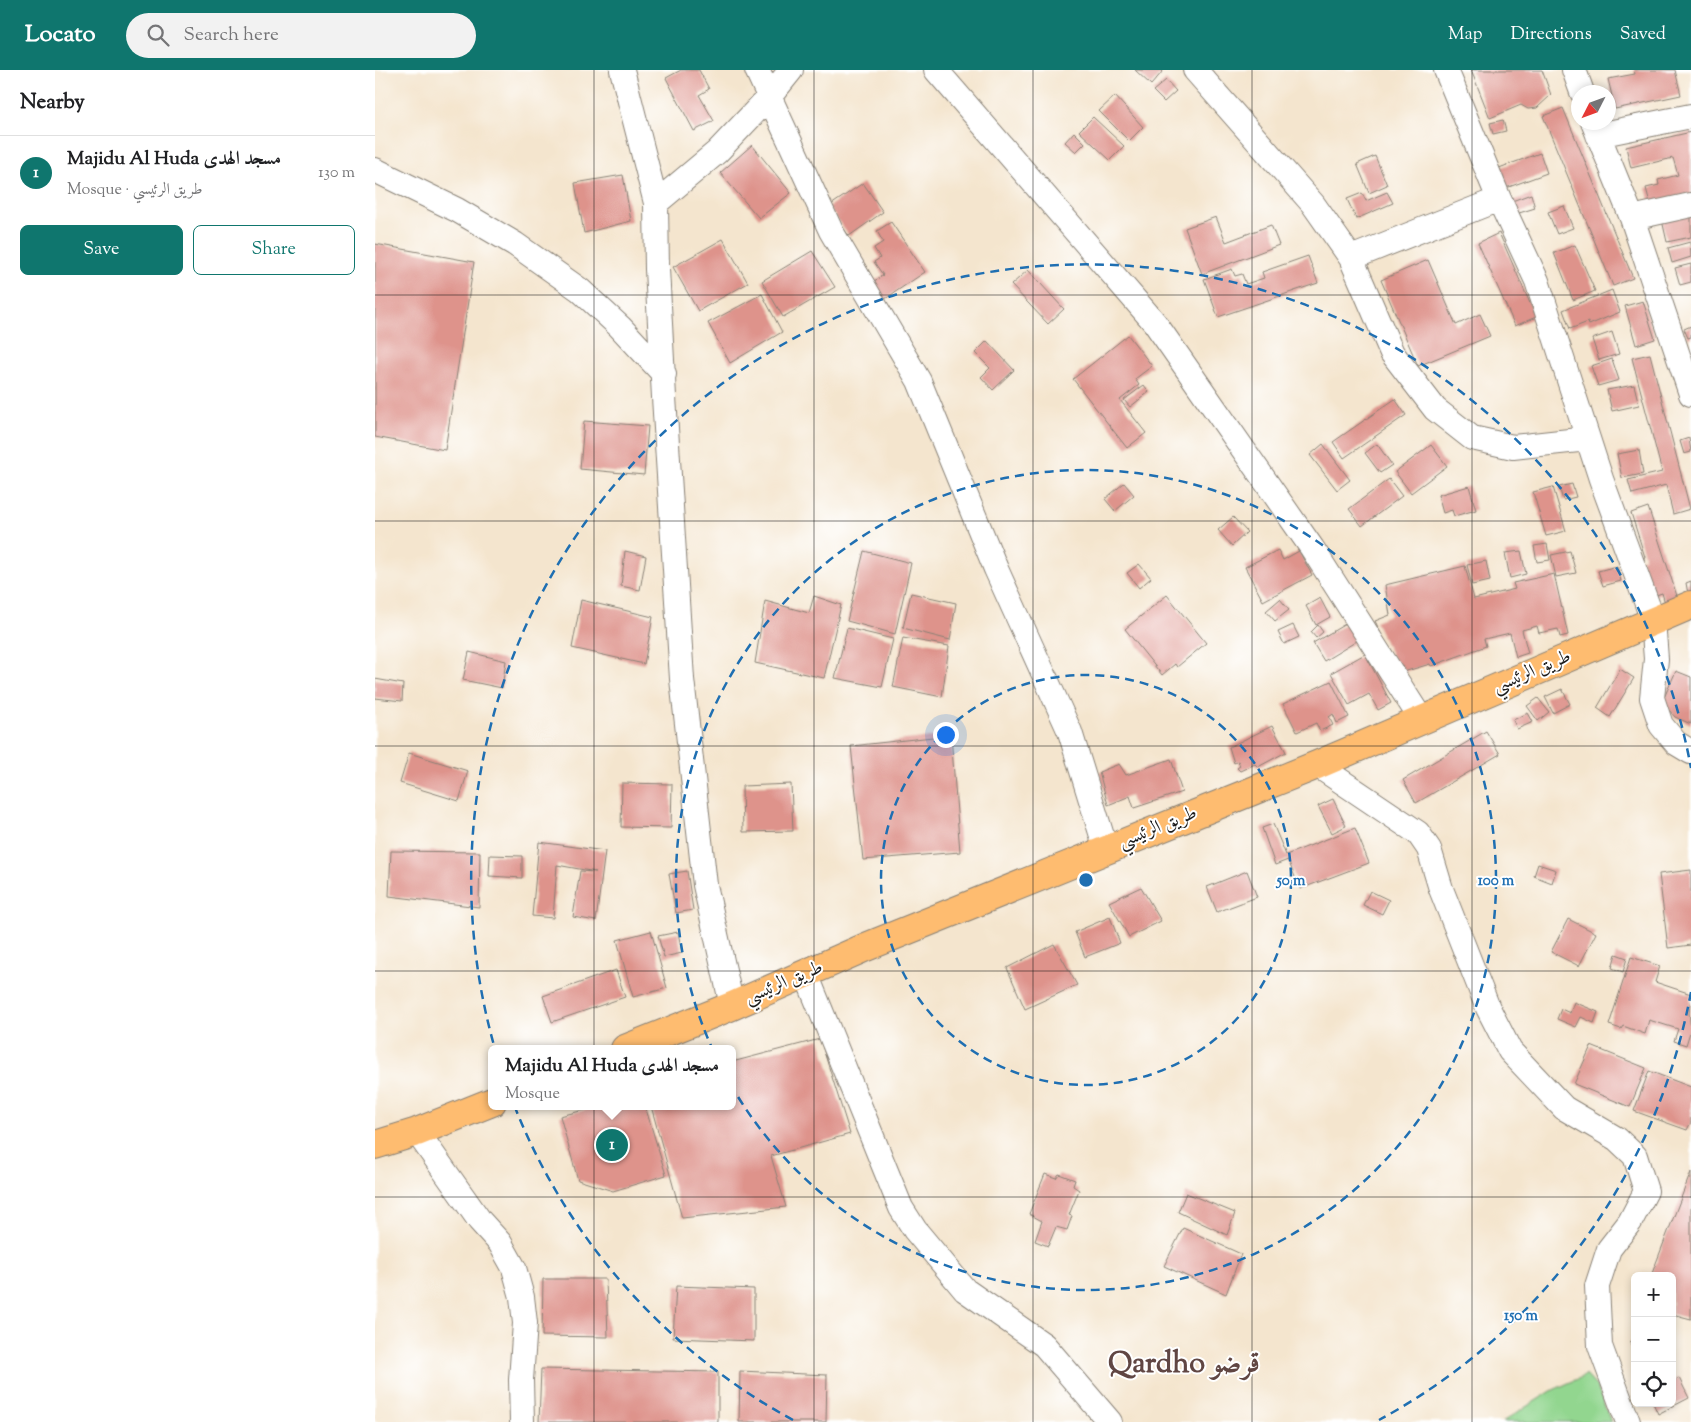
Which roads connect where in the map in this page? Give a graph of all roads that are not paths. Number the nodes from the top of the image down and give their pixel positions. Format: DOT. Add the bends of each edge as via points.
graph roads {
  1 [pos="622,70"];
  2 [pos="757,70"];
  3 [pos="791,70"];
  4 [pos="936,70"];
  5 [pos="1195,70"];
  6 [pos="1446,70"];
  7 [pos="1573,70"];
  8 [pos="1579,85"];
  9 [pos="770,96"];
  10 [pos="1691,116"];
  11 [pos="1616,126"];
  12 [pos="1595,130"];
  13 [pos="375,170"];
  14 [pos="1499,199"];
  15 [pos="656,203"];
  16 [pos="1691,205"];
  17 [pos="1632,218"];
  18 [pos="1351,258"];
  19 [pos="664,374"];
  20 [pos="1691,394"];
  21 [pos="1588,439"];
  22 [pos="1691,606"];
  23 [pos="1653,620"];
  24 [pos="1421,719"];
  25 [pos="1691,752"];
  26 [pos="1317,764"];
  27 [pos="1106,849"];
  28 [pos="806,974"];
  29 [pos="731,1006"];
  30 [pos="635,1045"];
  31 [pos="488,1104"];
  32 [pos="417,1132"];
  33 [pos="375,1145"];
  34 [pos="523,1422"];
  35 [pos="1110,1422"];
  36 [pos="1628,1422"];
  1 -- 15 [label="street"];
  2 -- 9 [label="street"];
  3 -- 9 [label="street"];
  4 -- 24 [label="street" via="1155,323 1312,548"];
  5 -- 18 [label="street" via="1313,204"];
  6 -- 14 [label="street"];
  7 -- 8 [label="street"];
  9 -- 15 [label="street" via="717,152"];
  9 -- 27 [label="street" via="831,231 919,382 996,570 1070,732"];
  10 -- 11 [label="street"];
  12 -- 17 [label="street"];
  13 -- 19 [label="street" via="457,210 515,244 572,284 620,327"];
  14 -- 18 [label="street"];
  14 -- 21 [label="street" via="1537,281"];
  15 -- 19 [label="street"];
  16 -- 17 [label="street"];
  17 -- 20 [label="street"];
  18 -- 21 [label="street" via="1393,353 1435,408 1472,438 1513,447"];
  19 -- 29 [label="street" via="682,679 705,885"];
  21 -- 23 [label="street"];
  22 -- 23 [label="main road, طريق الرئيسي"];
  23 -- 24 [label="main road, طريق الرئيسي"];
  23 -- 25 [label="street" via="1656,659 1653,698 1661,725 1676,743"];
  24 -- 26 [label="main road, طريق الرئيسي"];
  26 -- 27 [label="main road, طريق الرئيسي"];
  26 -- 36 [label="street" via="1418,833 1429,849 1441,889 1488,1008 1511,1051 1564,1108 1617,1139 1635,1156 1646,1191 1631,1222 1609,1249 1597,1286 1601,1346"];
  27 -- 28 [label="main road, طريق الرئيسي"];
  28 -- 29 [label="main road, طريق الرئيسي"];
  28 -- 35 [label="street" via="901,1208 915,1230 965,1290 1044,1345"];
  29 -- 30 [label="main road, طريق الرئيسي"];
  31 -- 32 [label="main road"];
  32 -- 33 [label="main road"];
  32 -- 34 [label="street" via="480,1221 500,1243 514,1268 525,1323 521,1380"];
}
